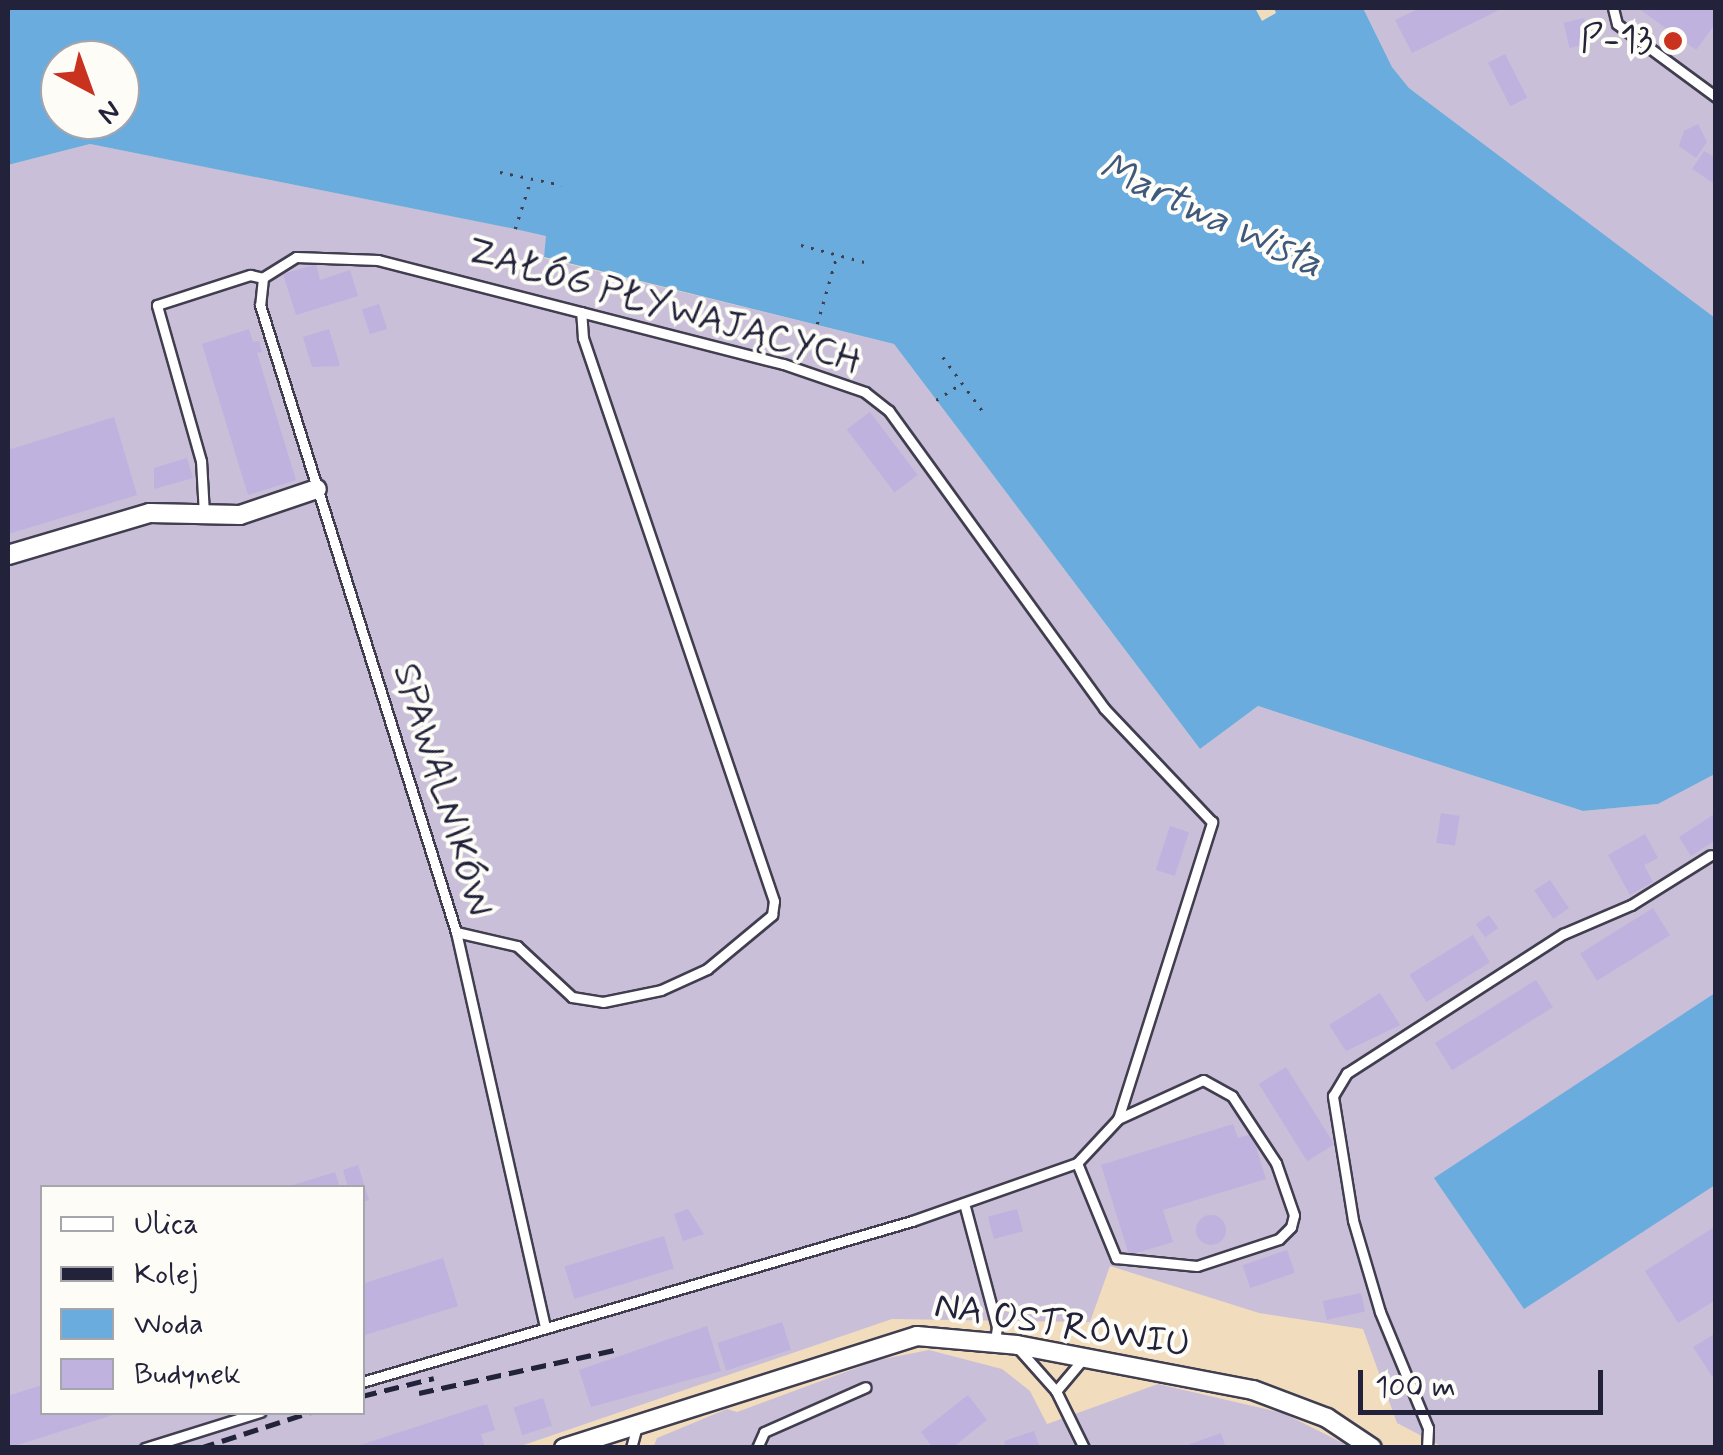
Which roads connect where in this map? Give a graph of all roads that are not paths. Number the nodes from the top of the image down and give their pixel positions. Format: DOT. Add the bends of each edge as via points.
graph roads {
  1 [pos="1613,8"];
  2 [pos="1716,97"];
  3 [pos="263,278"];
  4 [pos="581,312"];
  5 [pos="317,490"];
  6 [pos="204,514"];
  7 [pos="8,555"];
  8 [pos="1712,855"];
  9 [pos="456,932"];
  10 [pos="1118,1120"];
  11 [pos="1077,1163"];
  12 [pos="964,1203"];
  13 [pos="544,1328"];
  14 [pos="995,1342"];
  15 [pos="1016,1345"];
  16 [pos="1084,1358"];
  17 [pos="365,1381"];
  18 [pos="866,1387"];
  19 [pos="1056,1391"];
  20 [pos="250,1415"];
  21 [pos="638,1424"];
  22 [pos="601,1441"];
  23 [pos="145,1448"];
  24 [pos="564,1448"];
  25 [pos="630,1448"];
  26 [pos="757,1448"];
  27 [pos="1084,1448"];
  28 [pos="1372,1448"];
  29 [pos="1428,1448"];
  1 -- 2 [label="lane" via="1617,24"];
  3 -- 4 [label="lane, ZAŁÓG PŁYWAJĄCYCH" via="285,261 327,253"];
  3 -- 5 [label="lane, SPAWALNIKÓW" via="260,305"];
  3 -- 6 [label="lane, ZAŁÓG PŁYWAJĄCYCH" via="250,275 157,305 190,412"];
  4 -- 9 [label="lane" via="582,338 774,901 772,914 707,969 661,990 603,1002 572,996 518,946"];
  4 -- 10 [label="lane, ZAŁÓG PŁYWAJĄCYCH" via="783,364 877,402 1104,708 1212,822"];
  5 -- 6 [label="street" via="240,515"];
  5 -- 9 [label="lane, SPAWALNIKÓW"];
  6 -- 7 [label="street" via="150,513"];
  8 -- 29 [label="lane" via="1631,905 1564,934 1347,1073 1333,1096 1354,1220 1380,1312 1428,1428"];
  9 -- 13 [label="lane, SPAWALNIKÓW"];
  10 -- 11 [label="lane"];
  10 -- 11 [label="lane" via="1203,1080 1232,1096 1276,1163 1294,1215 1290,1226 1279,1239 1196,1266 1116,1258"];
  11 -- 12 [label="lane"];
  12 -- 13 [label="lane"];
  12 -- 14 [label="lane" via="997,1327"];
  13 -- 17 [label="lane"];
  14 -- 15 [label="street, NA OSTROWIU"];
  14 -- 21 [label="street, NA OSTROWIU" via="892,1340"];
  15 -- 16 [label="street, NA OSTROWIU"];
  15 -- 19 [label="lane"];
  16 -- 19 [label="lane"];
  16 -- 28 [label="street, NA OSTROWIU" via="1282,1398"];
  18 -- 26 [label="lane" via="764,1432"];
  19 -- 27 [label="lane"];
  20 -- 23 [label="lane"];
  21 -- 22 [label="street, NA OSTROWIU"];
  21 -- 25 [label="lane"];
  22 -- 24 [label="street, NA OSTROWIU"];
}
